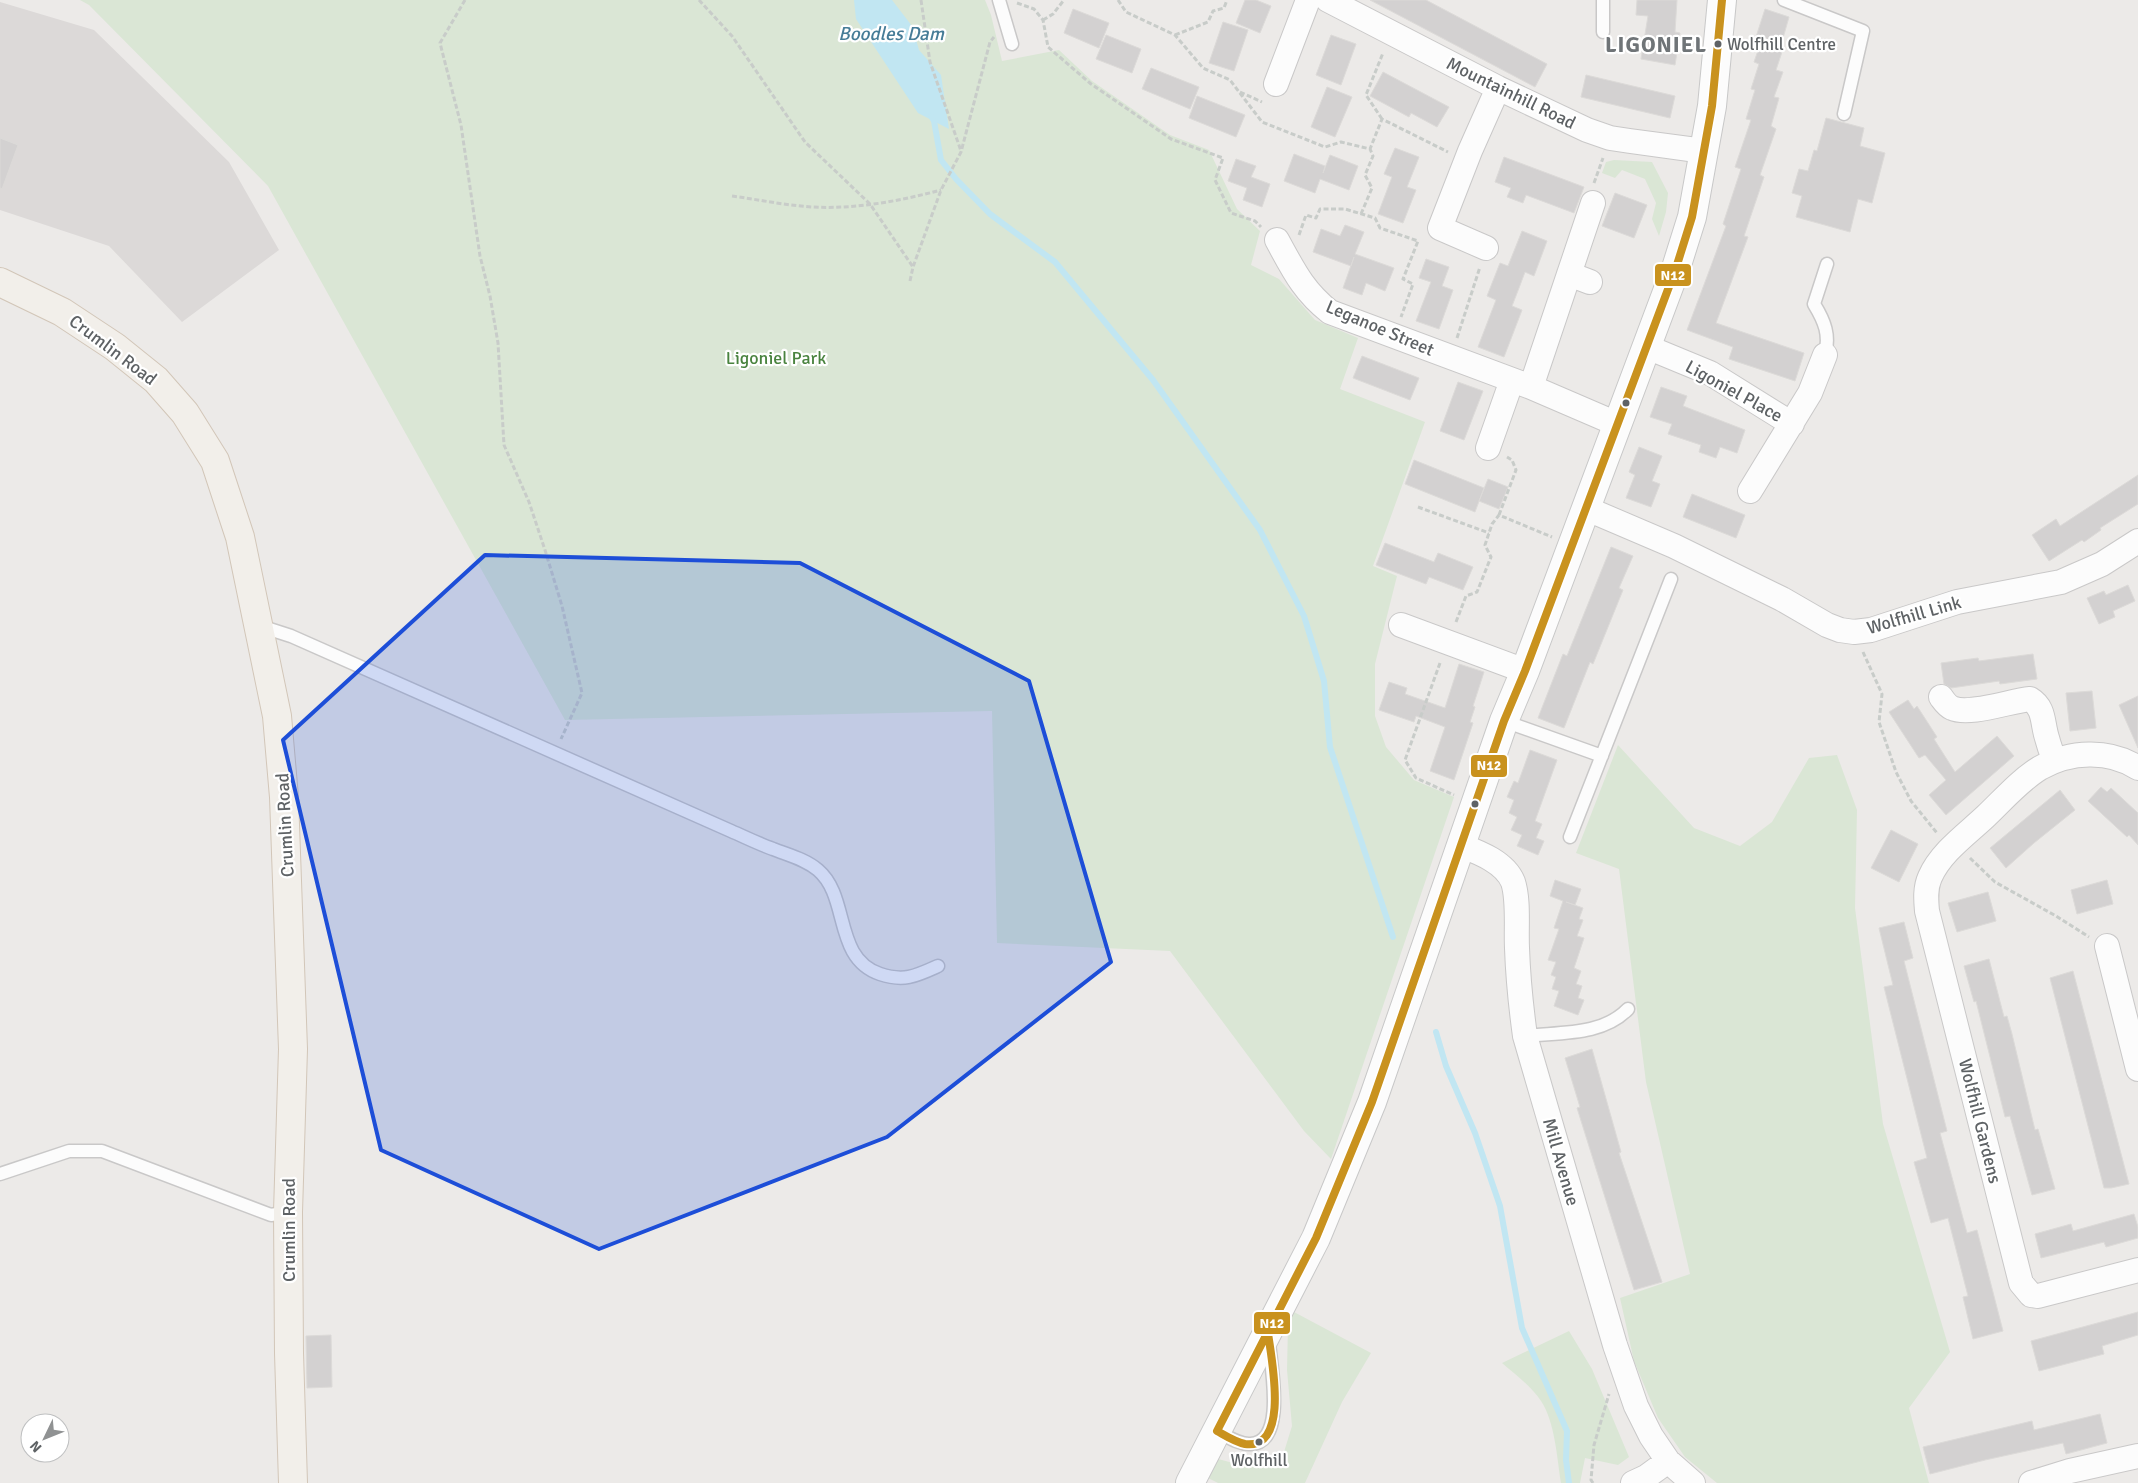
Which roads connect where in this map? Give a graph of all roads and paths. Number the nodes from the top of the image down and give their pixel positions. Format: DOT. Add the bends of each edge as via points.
graph roads {
  1 [pos="465,0"];
  2 [pos="699,0"];
  3 [pos="921,0"];
  4 [pos="999,0"];
  5 [pos="1064,0"];
  6 [pos="1118,0"];
  7 [pos="1227,0"];
  8 [pos="1308,0"];
  9 [pos="1328,0"];
  10 [pos="1603,0"];
  11 [pos="1722,0"];
  12 [pos="1784,0"];
  13 [pos="1018,3"];
  14 [pos="1043,20"];
  15 [pos="1005,24"];
  16 [pos="1392,32"];
  17 [pos="1603,32"];
  18 [pos="1175,35"];
  19 [pos="1012,44"];
  20 [pos="1498,88"];
  21 [pos="1240,92"];
  22 [pos="1272,94"];
  23 [pos="1844,114"];
  24 [pos="1382,119"];
  25 [pos="1610,138"];
  26 [pos="1370,149"];
  27 [pos="1704,151"];
  28 [pos="962,152"];
  29 [pos="1466,161"];
  30 [pos="942,190"];
  31 [pos="732,196"];
  32 [pos="1593,203"];
  33 [pos="870,204"];
  34 [pos="1361,214"];
  35 [pos="1306,215"];
  36 [pos="1276,240"];
  37 [pos="1486,248"];
  38 [pos="1827,264"];
  39 [pos="912,267"];
  40 [pos="910,281"];
  41 [pos="0,282"];
  42 [pos="1394,337"];
  43 [pos="1646,347"];
  44 [pos="1825,355"];
  45 [pos="1450,358"];
  46 [pos="1522,384"];
  47 [pos="1617,424"];
  48 [pos="1792,424"];
  49 [pos="1488,448"];
  50 [pos="1750,491"];
  51 [pos="1418,507"];
  52 [pos="1585,508"];
  53 [pos="1499,515"];
  54 [pos="1488,533"];
  55 [pos="1552,537"];
  56 [pos="2138,541"];
  57 [pos="1671,579"];
  58 [pos="1458,615"];
  59 [pos="1400,625"];
  60 [pos="260,626"];
  61 [pos="1854,632"];
  62 [pos="1525,671"];
  63 [pos="1432,687"];
  64 [pos="1940,697"];
  65 [pos="1504,721"];
  66 [pos="554,753"];
  67 [pos="1602,756"];
  68 [pos="2055,761"];
  69 [pos="2138,768"];
  70 [pos="1456,796"];
  71 [pos="1570,837"];
  72 [pos="1956,844"];
  73 [pos="1460,845"];
  74 [pos="2107,946"];
  75 [pos="938,966"];
  76 [pos="1628,1010"];
  77 [pos="1525,1036"];
  78 [pos="2138,1069"];
  79 [pos="0,1174"];
  80 [pos="288,1212"];
  81 [pos="2138,1270"];
  82 [pos="1268,1333"];
  83 [pos="1622,1366"];
  84 [pos="1217,1431"];
  85 [pos="2138,1456"];
  86 [pos="1668,1461"];
  87 [pos="293,1483"];
  88 [pos="1190,1483"];
  89 [pos="1593,1483"];
  90 [pos="1633,1483"];
  91 [pos="1693,1483"];
  92 [pos="2031,1483"];
  1 -- 66 [label="path" via="440,42 461,125 480,256 495,324 504,445 529,502 545,550 582,693"];
  2 -- 33 [label="path" via="732,36 805,142"];
  3 -- 28 [label="path" via="930,62"];
  4 -- 15 [label="lane"];
  5 -- 14 [label="path" via="1053,14"];
  6 -- 18 [label="path" via="1126,12"];
  7 -- 18 [label="path" via="1224,8 1213,11 1208,22"];
  8 -- 22 [label="street"];
  9 -- 16 [label="street, Mountainhill Road"];
  10 -- 17 [label="lane"];
  11 -- 27 [label="street" via="1712,106"];
  12 -- 23 [label="lane" via="1864,31"];
  13 -- 14 [label="path" via="1034,9"];
  14 -- 36 [label="path" via="1048,47 1091,84 1171,139 1223,158 1215,180 1231,212 1254,221"];
  15 -- 19 [label="lane"];
  15 -- 28 [label="path" via="990,42"];
  16 -- 20 [label="street, Mountainhill Road"];
  16 -- 24 [label="path" via="1366,95"];
  18 -- 21 [label="path" via="1203,68 1230,80"];
  20 -- 25 [label="street, Mountainhill Road"];
  20 -- 29 [label="street"];
  21 -- 22 [label="path"];
  21 -- 26 [label="path" via="1262,122 1325,147 1341,142"];
  24 -- 26 [label="path"];
  24 -- 29 [label="path"];
  25 -- 27 [label="street, Mountainhill Road"];
  25 -- 32 [label="path" via="1591,193"];
  26 -- 34 [label="path" via="1373,156 1365,175 1372,188"];
  27 -- 43 [label="street" via="1692,217"];
  28 -- 30 [label="path"];
  29 -- 37 [label="street" via="1440,228"];
  30 -- 33 [label="path" via="904,200"];
  30 -- 39 [label="path"];
  31 -- 33 [label="path" via="802,206"];
  32 -- 46 [label="street" via="1580,278"];
  33 -- 39 [label="path"];
  34 -- 35 [label="path" via="1345,209 1320,209 1316,218"];
  34 -- 42 [label="path" via="1375,218 1380,228 1418,241 1403,279 1413,284"];
  36 -- 42 [label="street, Leganoe Street" via="1302,286 1314,300 1330,312"];
  37 -- 45 [label="path"];
  38 -- 44 [label="lane, Ligoniel Place" via="1814,304 1827,328"];
  39 -- 40 [label="path"];
  41 -- 60 [label="main road, Crumlin Road" via="62,312 115,347 156,380 185,413 215,461 240,537"];
  42 -- 45 [label="street, Leganoe Street"];
  43 -- 47 [label="street"];
  43 -- 48 [label="street, Ligoniel Place" via="1710,373"];
  44 -- 48 [label="street, Ligoniel Place"];
  45 -- 46 [label="street, Leganoe Street"];
  46 -- 47 [label="street, Leganoe Street"];
  46 -- 49 [label="street"];
  47 -- 52 [label="street"];
  48 -- 50 [label="street, Ligoniel Place"];
  49 -- 53 [label="path" via="1512,460 1516,470"];
  51 -- 54 [label="path"];
  52 -- 61 [label="street, Wolfhill Link" via="1674,546 1840,630"];
  52 -- 62 [label="street"];
  53 -- 54 [label="path"];
  53 -- 55 [label="path"];
  54 -- 58 [label="path" via="1484,545 1491,557 1477,592 1466,596"];
  56 -- 61 [label="street, Wolfhill Link" via="2102,564 2061,582 1957,602 1871,630"];
  57 -- 67 [label="lane"];
  59 -- 62 [label="street"];
  60 -- 66 [label="lane" via="291,636"];
  60 -- 80 [label="main road, Crumlin Road" via="277,716 284,797 293,1049"];
  61 -- 72 [label="path" via="1882,694 1879,722 1896,772 1926,821"];
  62 -- 65 [label="street"];
  63 -- 70 [label="path" via="1406,760 1416,778"];
  64 -- 68 [label="street" via="1950,707 1959,710 2030,699 2038,704"];
  65 -- 67 [label="lane"];
  65 -- 73 [label="street"];
  66 -- 75 [label="lane" via="800,859 818,870 830,884 848,943 856,956 873,971 892,978 912,978"];
  67 -- 71 [label="lane"];
  68 -- 69 [label="street" via="2108,755 2122,758"];
  68 -- 72 [label="street" via="2021,783"];
  72 -- 74 [label="path" via="1995,882"];
  72 -- 81 [label="street, Wolfhill Gardens" via="1930,878 1926,894 1927,911 2021,1283 2031,1295 2038,1296"];
  73 -- 77 [label="street, Mill Avenue" via="1504,869 1512,882"];
  73 -- 82 [label="street" via="1372,1102 1316,1238"];
  74 -- 78 [label="street"];
  76 -- 77 [label="lane" via="1600,1028"];
  77 -- 83 [label="street, Mill Avenue"];
  79 -- 80 [label="lane" via="69,1151 102,1151 271,1214"];
  80 -- 87 [label="main road, Crumlin Road"];
  82 -- 84 [label="street"];
  82 -- 84 [label="lane" via="1273,1406 1271,1430 1257,1444 1238,1442"];
  83 -- 86 [label="street, Mill Avenue" via="1636,1406"];
  83 -- 89 [label="path" via="1611,1385 1594,1445"];
  84 -- 88 [label="street"];
  85 -- 92 [label="street"];
  86 -- 90 [label="street"];
  86 -- 91 [label="street, Mill Avenue"];
}
